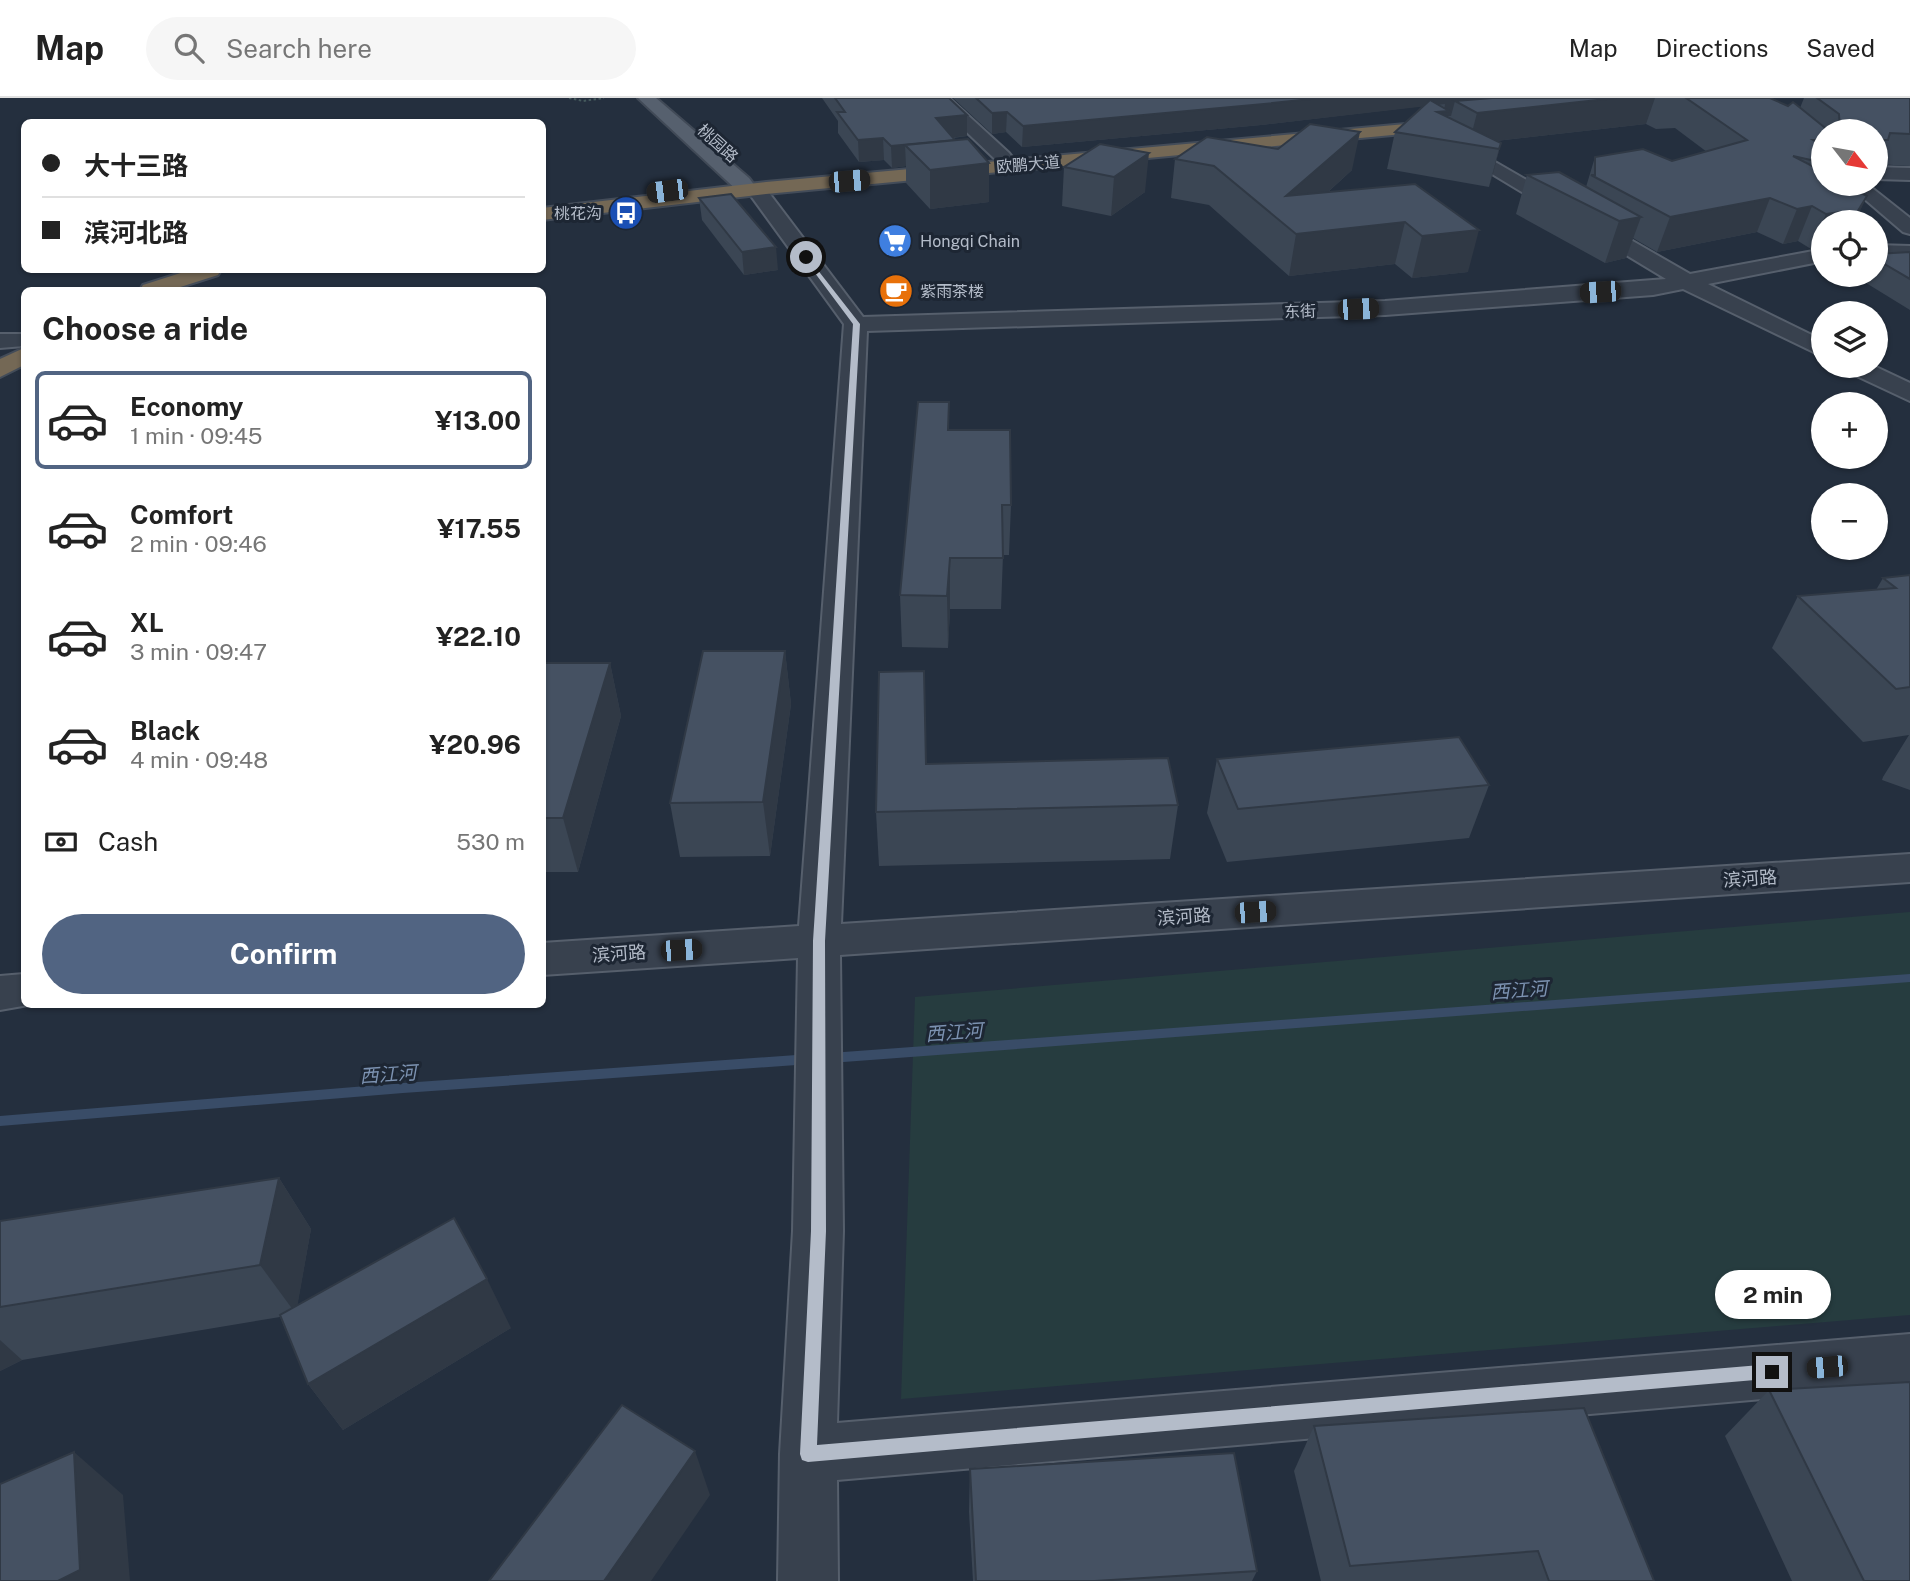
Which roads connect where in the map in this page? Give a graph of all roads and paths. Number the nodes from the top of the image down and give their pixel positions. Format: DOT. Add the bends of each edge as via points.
graph roads {
  1 [pos="569,98"];
  2 [pos="604,98"];
  3 [pos="646,98"];
  4 [pos="669,98"];
  5 [pos="939,98"];
  6 [pos="1461,116"];
  7 [pos="1419,123"];
  8 [pos="1003,157"];
  9 [pos="1888,173"];
  10 [pos="1910,174"];
  11 [pos="755,186"];
  12 [pos="1871,196"];
  13 [pos="546,205"];
  14 [pos="546,213"];
  15 [pos="1910,228"];
  16 [pos="1888,251"];
  17 [pos="1910,252"];
  18 [pos="1811,258"];
  19 [pos="169,273"];
  20 [pos="202,273"];
  21 [pos="1687,282"];
  22 [pos="127,287"];
  23 [pos="160,287"];
  24 [pos="856,324"];
  25 [pos="1811,344"];
  26 [pos="14,345"];
  27 [pos="0,370"];
  28 [pos="1879,378"];
  29 [pos="1910,393"];
  30 [pos="1910,868"];
  31 [pos="819,941"];
  32 [pos="546,959"];
  33 [pos="21,991"];
  34 [pos="0,993"];
  35 [pos="1910,1360"];
  36 [pos="808,1454"];
  37 [pos="808,1581"];
  1 -- 2 [label="path"];
  3 -- 11 [label="main road"];
  4 -- 11 [label="main road, 桃园路"];
  5 -- 8 [label="street"];
  6 -- 7 [label="highway, 欧鹏大道"];
  7 -- 8 [label="highway, 欧鹏大道"];
  7 -- 11 [label="highway, 欧鹏大道"];
  7 -- 21 [label="street"];
  8 -- 11 [label="highway, 欧鹏大道"];
  9 -- 10 [label="street"];
  11 -- 13 [label="highway"];
  11 -- 14 [label="highway, 欧鹏大道"];
  11 -- 24 [label="street"];
  12 -- 15 [label="street"];
  16 -- 17 [label="street"];
  18 -- 21 [label="street, 东街"];
  19 -- 22 [label="highway"];
  20 -- 23 [label="highway"];
  21 -- 24 [label="street, 东街" via="1385,308"];
  21 -- 25 [label="street"];
  24 -- 31 [label="street"];
  26 -- 27 [label="highway"];
  28 -- 29 [label="street"];
  30 -- 31 [label="street, 滨河路"];
  31 -- 32 [label="street, 滨河路"];
  31 -- 36 [label="street" via="818,1231"];
  33 -- 34 [label="street"];
  35 -- 36 [label="street"];
  36 -- 37 [label="street"];
}
